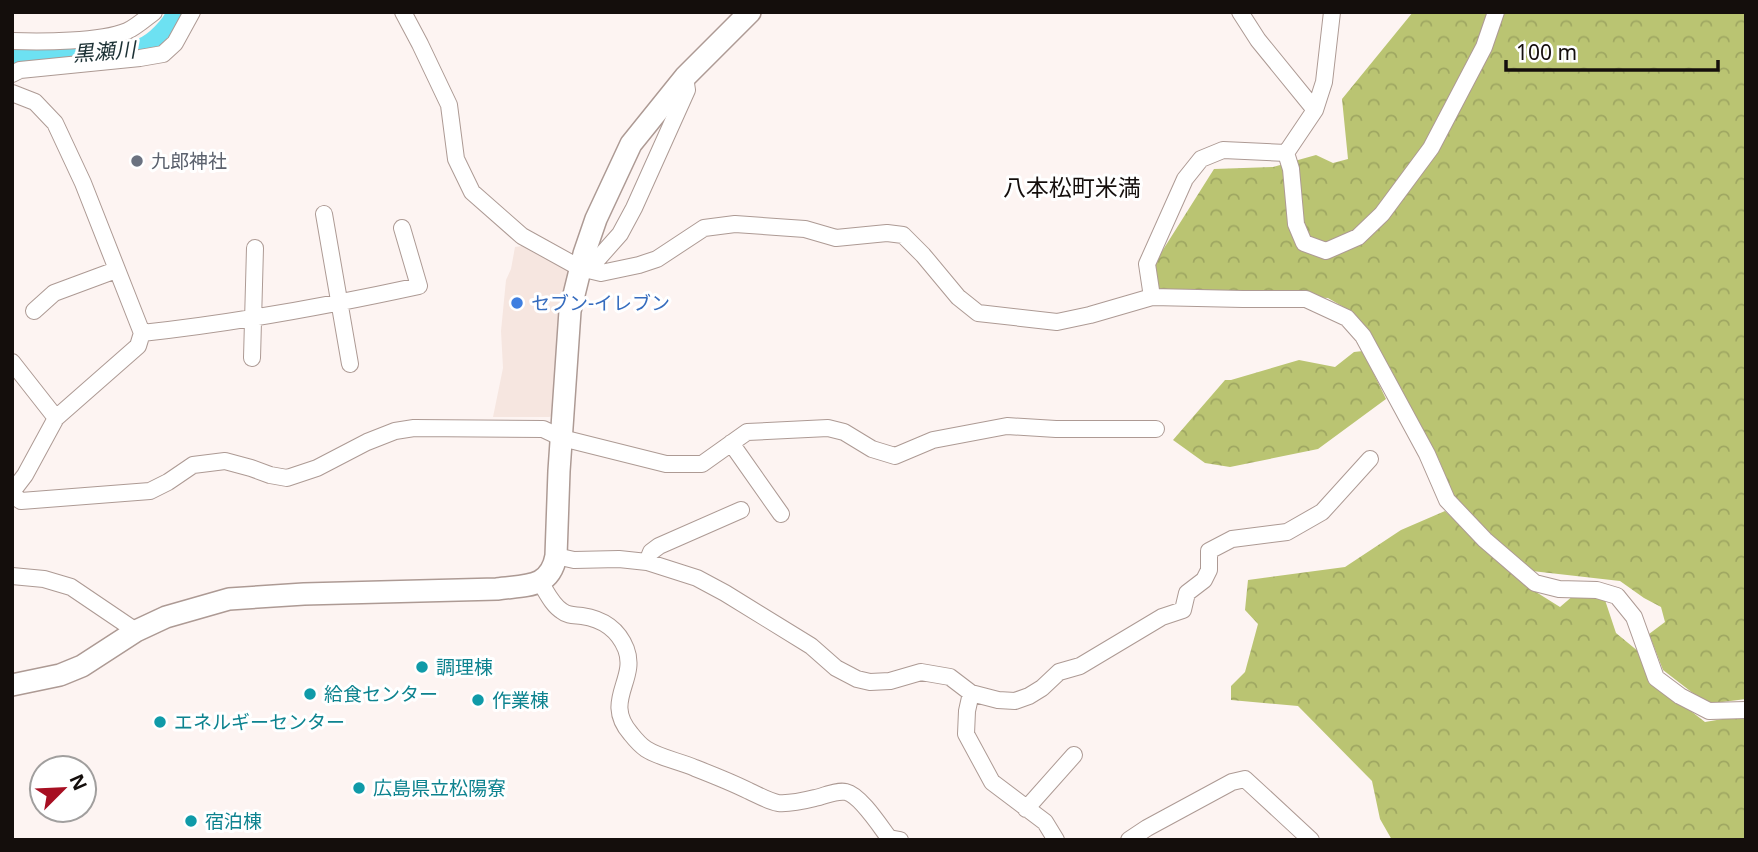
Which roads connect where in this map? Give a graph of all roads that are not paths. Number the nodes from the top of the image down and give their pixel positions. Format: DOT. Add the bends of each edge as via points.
graph roads {
  1 [pos="154,12"];
  2 [pos="192,12"];
  3 [pos="403,12"];
  4 [pos="1240,12"];
  5 [pos="1332,12"];
  6 [pos="1496,12"];
  7 [pos="749,13"];
  8 [pos="12,41"];
  9 [pos="12,74"];
  10 [pos="685,78"];
  11 [pos="12,93"];
  12 [pos="1315,110"];
  13 [pos="1286,153"];
  14 [pos="324,214"];
  15 [pos="402,228"];
  16 [pos="255,248"];
  17 [pos="584,269"];
  18 [pos="116,270"];
  19 [pos="1152,297"];
  20 [pos="340,303"];
  21 [pos="34,311"];
  22 [pos="253,318"];
  23 [pos="142,333"];
  24 [pos="251,358"];
  25 [pos="12,362"];
  26 [pos="351,364"];
  27 [pos="56,418"];
  28 [pos="1156,429"];
  29 [pos="562,438"];
  30 [pos="731,443"];
  31 [pos="1370,459"];
  32 [pos="12,494"];
  33 [pos="741,510"];
  34 [pos="781,514"];
  35 [pos="556,556"];
  36 [pos="647,562"];
  37 [pos="12,576"];
  38 [pos="540,582"];
  39 [pos="136,631"];
  40 [pos="12,685"];
  41 [pos="971,693"];
  42 [pos="1746,710"];
  43 [pos="1074,755"];
  44 [pos="1026,808"];
  45 [pos="900,840"];
  46 [pos="1056,840"];
  47 [pos="1129,840"];
  48 [pos="1311,840"];
  1 -- 8 [label="street" via="128,31 97,38"];
  2 -- 9 [label="street" via="175,43 163,54"];
  3 -- 17 [label="street" via="449,105 456,159 472,192 522,236"];
  4 -- 12 [label="street"];
  5 -- 12 [label="street" via="1324,82"];
  6 -- 13 [label="street" via="1484,47 1431,148 1382,214 1358,237 1326,251 1304,243 1296,224"];
  7 -- 10 [label="street"];
  10 -- 17 [label="street" via="631,144 596,219"];
  10 -- 17 [label="street" via="687,90 634,208 620,234"];
  11 -- 18 [label="street" via="35,102 55,123"];
  12 -- 13 [label="street"];
  13 -- 19 [label="street" via="1223,150 1201,159 1185,179 1147,264"];
  14 -- 20 [label="street"];
  15 -- 20 [label="street" via="419,286"];
  16 -- 22 [label="street"];
  17 -- 19 [label="street" via="601,273 639,265 704,228 735,224 805,229 836,238 902,235 978,313 1058,322"];
  17 -- 29 [label="street" via="570,311"];
  18 -- 21 [label="street" via="54,293"];
  18 -- 23 [label="street"];
  19 -- 42 [label="street" via="1306,299 1348,318 1363,336 1447,499 1485,540 1535,583 1617,596 1634,617 1656,678 1709,711"];
  20 -- 22 [label="street"];
  20 -- 26 [label="street"];
  22 -- 23 [label="street"];
  22 -- 24 [label="street"];
  23 -- 27 [label="street" via="138,346"];
  25 -- 27 [label="street"];
  27 -- 32 [label="street"];
  28 -- 30 [label="street" via="1007,426 933,440 895,456 828,428 747,432"];
  29 -- 30 [label="street" via="666,464 702,464"];
  29 -- 32 [label="street" via="543,429 414,428 367,442 287,478 225,461 193,465 150,491 20,501"];
  29 -- 35 [label="street"];
  30 -- 34 [label="street"];
  31 -- 41 [label="street" via="1322,512 1287,532 1232,539 1209,551 1209,570 1187,593 1183,610 1162,617 1080,666 1059,672 1029,696 1015,701"];
  33 -- 36 [label="street" via="659,546"];
  35 -- 36 [label="street"];
  35 -- 38 [label="street" via="554,568"];
  36 -- 41 [label="street" via="697,578 725,593 857,679 890,681 921,672 950,677"];
  37 -- 39 [label="street" via="71,587"];
  38 -- 39 [label="street" via="497,589 229,599"];
  38 -- 45 [label="street" via="562,611 602,622 621,639 629,663 619,710 625,727 643,747 777,803 847,792 889,838"];
  39 -- 40 [label="street" via="82,666"];
  41 -- 44 [label="street" via="966,734 992,782"];
  43 -- 44 [label="street"];
  44 -- 46 [label="street" via="1045,822"];
  47 -- 48 [label="street" via="1245,779"];
}
